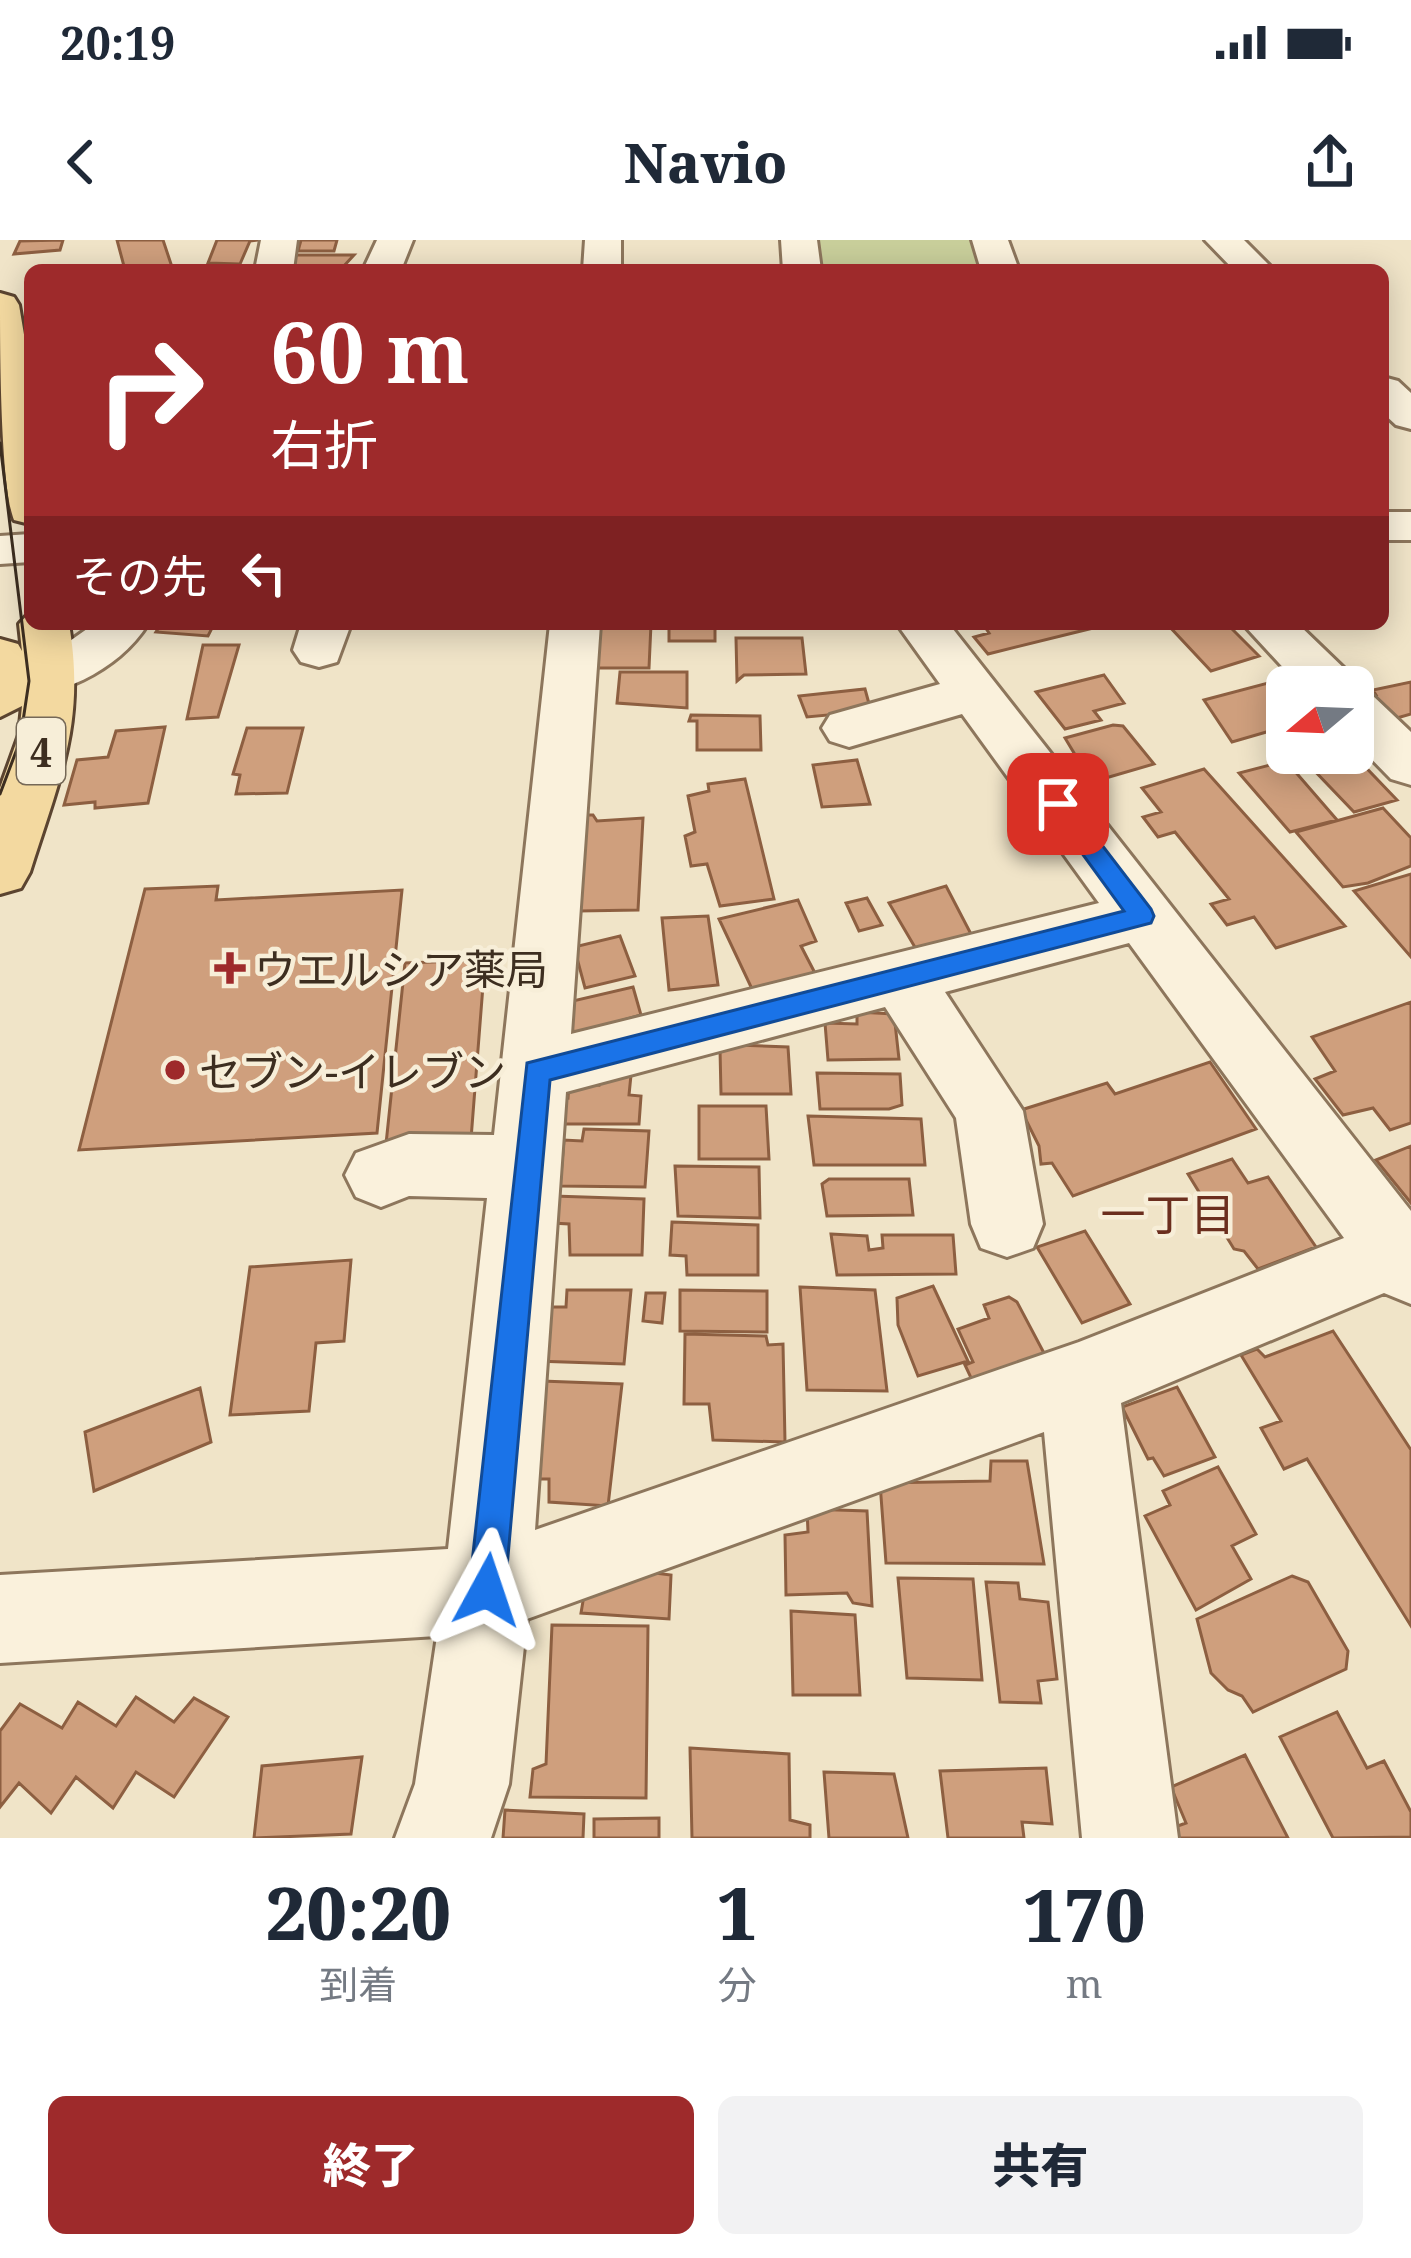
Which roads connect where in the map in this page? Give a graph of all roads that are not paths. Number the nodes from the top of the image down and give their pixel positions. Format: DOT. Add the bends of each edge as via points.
graph roads {
  1 [pos="1223,240"];
  2 [pos="1249,264"];
  3 [pos="11,313"];
  4 [pos="1389,396"];
  5 [pos="1411,416"];
  6 [pos="24,448"];
  7 [pos="118,630"];
  8 [pos="574,630"];
  9 [pos="926,630"];
  10 [pos="1274,630"];
  11 [pos="1311,666"];
  12 [pos="20,668"];
  13 [pos="973,693"];
  14 [pos="849,728"];
  15 [pos="1374,729"];
  16 [pos="1411,765"];
  17 [pos="2,862"];
  18 [pos="1142,916"];
  19 [pos="901,979"];
  20 [pos="537,1072"];
  21 [pos="527,1167"];
  22 [pos="381,1174"];
  23 [pos="1007,1224"];
  24 [pos="1406,1256"];
  25 [pos="1079,1382"];
  26 [pos="487,1590"];
  27 [pos="0,1619"];
  28 [pos="443,1838"];
  29 [pos="1130,1838"];
  1 -- 2 [label="street"];
  3 -- 6 [label="main road"];
  4 -- 5 [label="street"];
  7 -- 12 [label="street" via="97,654"];
  8 -- 20 [label="street"];
  9 -- 13 [label="street"];
  10 -- 11 [label="street"];
  12 -- 17 [label="main road, 4" via="46,736"];
  13 -- 14 [label="street"];
  13 -- 18 [label="street"];
  15 -- 16 [label="street"];
  18 -- 19 [label="street"];
  18 -- 24 [label="street"];
  19 -- 20 [label="street"];
  19 -- 23 [label="street" via="989,1111"];
  20 -- 21 [label="street"];
  21 -- 22 [label="street" via="409,1165"];
  21 -- 26 [label="street"];
  24 -- 25 [label="street"];
  25 -- 26 [label="street"];
  25 -- 29 [label="street"];
  26 -- 27 [label="street"];
  26 -- 28 [label="street" via="462,1784"];
}
